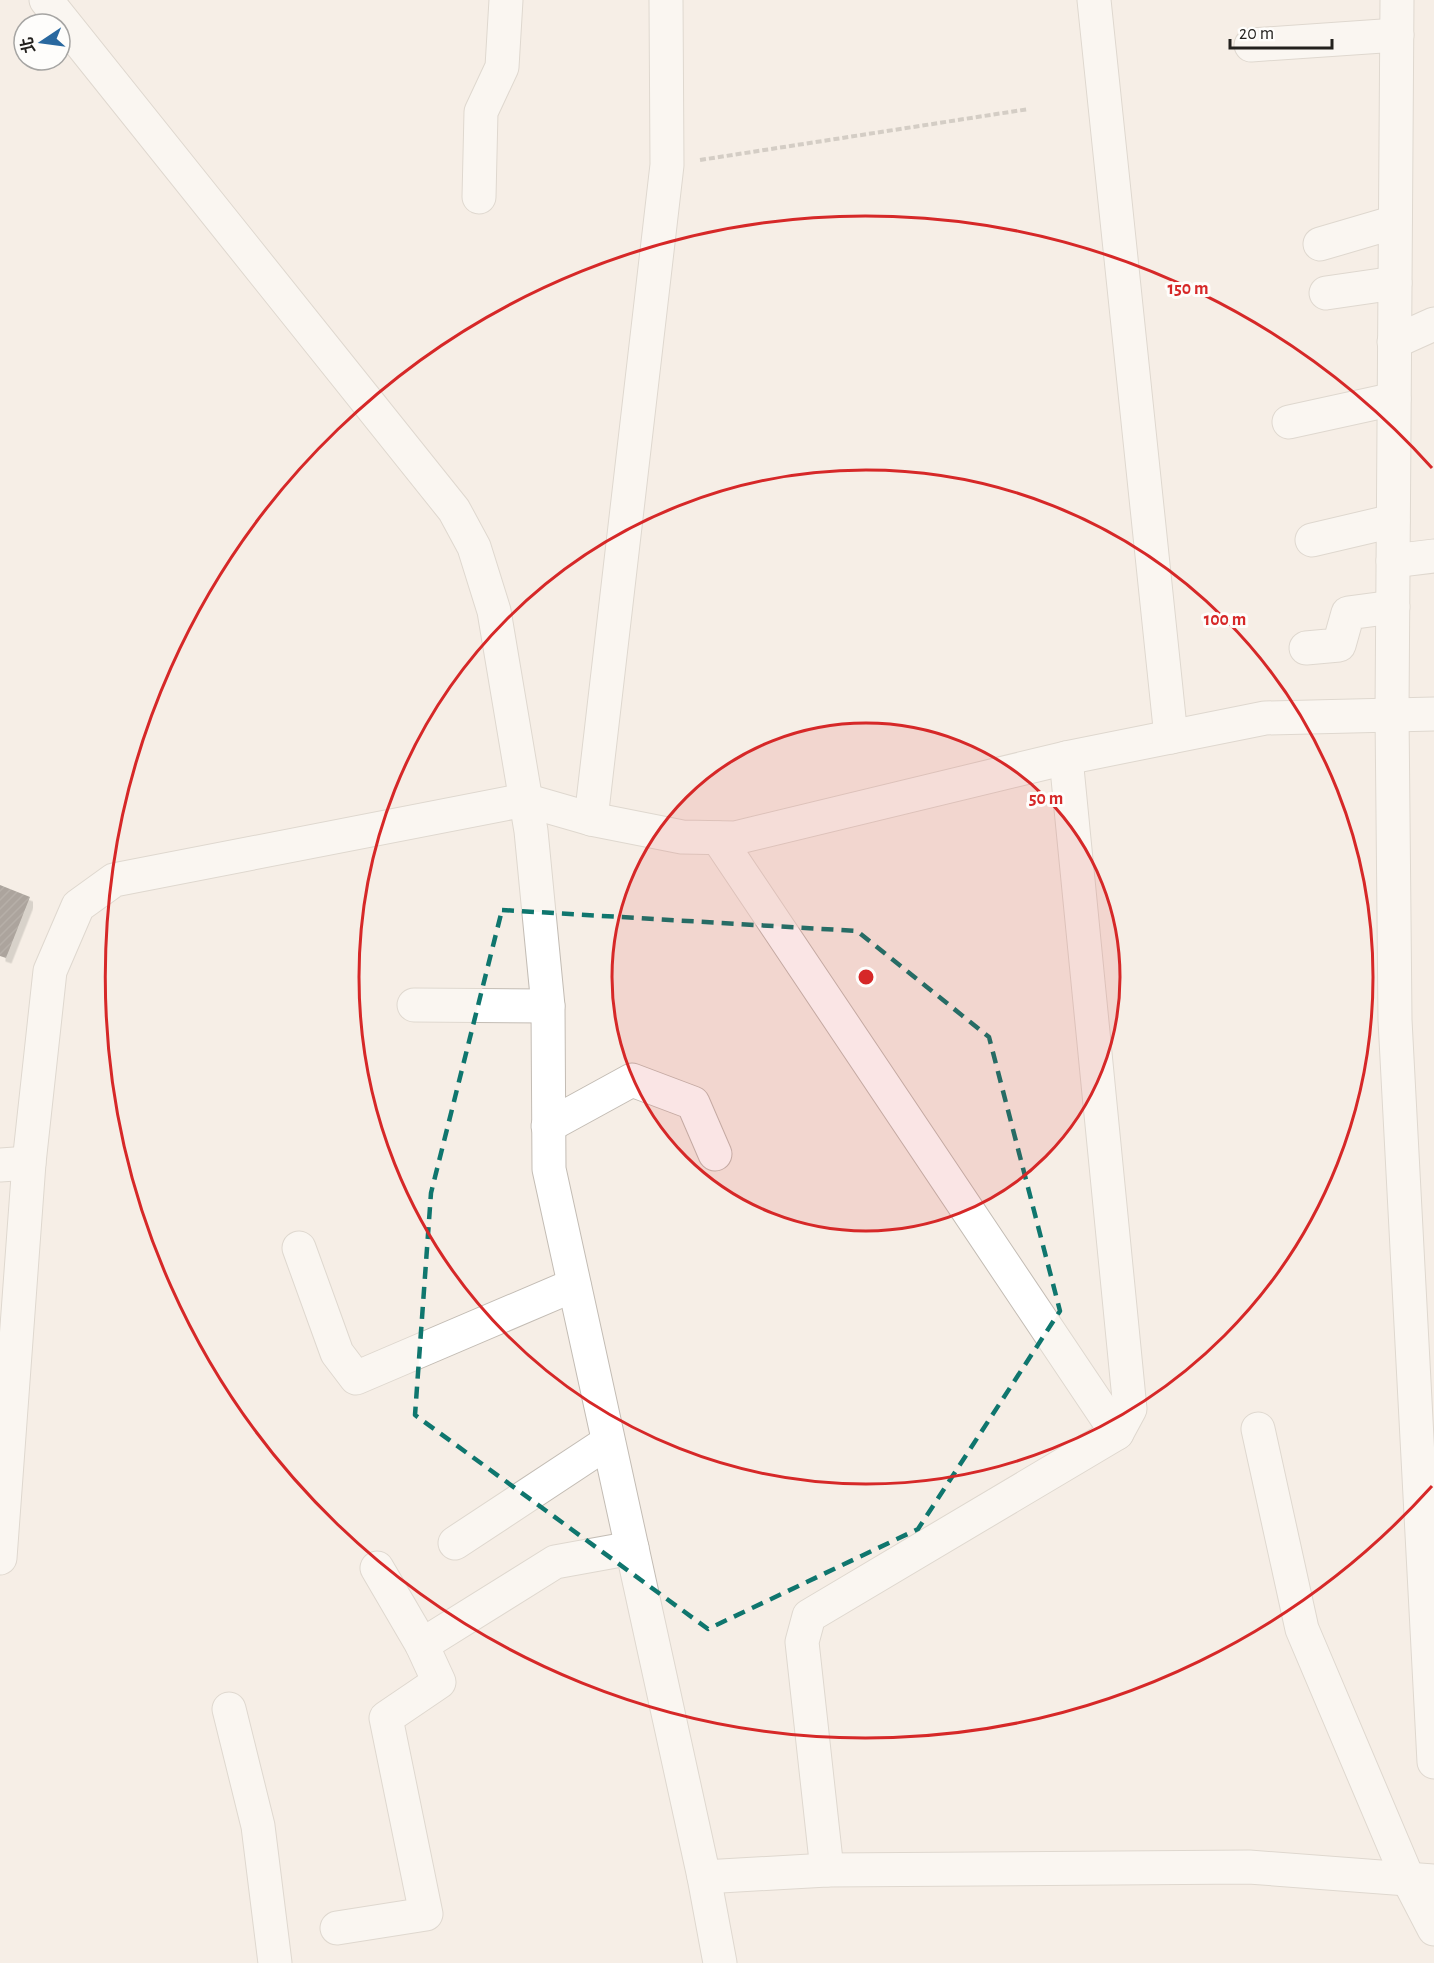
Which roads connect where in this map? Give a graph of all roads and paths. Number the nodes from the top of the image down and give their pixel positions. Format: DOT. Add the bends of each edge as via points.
graph roads {
  1 [pos="46,0"];
  2 [pos="506,0"];
  3 [pos="666,0"];
  4 [pos="1094,0"];
  5 [pos="1397,0"];
  6 [pos="1397,35"];
  7 [pos="1251,45"];
  8 [pos="1029,109"];
  9 [pos="667,165"];
  10 [pos="479,197"];
  11 [pos="1395,222"];
  12 [pos="1320,244"];
  13 [pos="1395,283"];
  14 [pos="1326,293"];
  15 [pos="1434,324"];
  16 [pos="1394,342"];
  17 [pos="1394,399"];
  18 [pos="1289,422"];
  19 [pos="1393,521"];
  20 [pos="1312,540"];
  21 [pos="1434,556"];
  22 [pos="1393,561"];
  23 [pos="1393,607"];
  24 [pos="1306,648"];
  25 [pos="1392,713"];
  26 [pos="1434,714"];
  27 [pos="1170,737"];
  28 [pos="1066,758"];
  29 [pos="525,800"];
  30 [pos="591,819"];
  31 [pos="718,838"];
  32 [pos="414,1005"];
  33 [pos="548,1006"];
  34 [pos="548,1126"];
  35 [pos="715,1154"];
  36 [pos="14,1164"];
  37 [pos="299,1248"];
  38 [pos="574,1285"];
  39 [pos="1424,1390"];
  40 [pos="1258,1429"];
  41 [pos="1117,1433"];
  42 [pos="608,1442"];
  43 [pos="454,1543"];
  44 [pos="632,1548"];
  45 [pos="0,1558"];
  46 [pos="377,1568"];
  47 [pos="422,1645"];
  48 [pos="229,1709"];
  49 [pos="1434,1762"];
  50 [pos="827,1870"];
  51 [pos="704,1877"];
  52 [pos="1421,1880"];
  53 [pos="337,1928"];
  54 [pos="1434,1929"];
  55 [pos="275,1963"];
  56 [pos="720,1963"];
  1 -- 29 [label="street" via="454,510 474,547 494,611"];
  2 -- 10 [label="street" via="502,67 481,112"];
  3 -- 9 [label="street"];
  4 -- 27 [label="street"];
  5 -- 6 [label="street"];
  6 -- 7 [label="street"];
  6 -- 11 [label="street"];
  8 -- 9 [label="path"];
  9 -- 30 [label="street"];
  11 -- 12 [label="street"];
  11 -- 13 [label="street"];
  13 -- 14 [label="street"];
  13 -- 16 [label="street"];
  15 -- 16 [label="street"];
  16 -- 17 [label="street"];
  17 -- 18 [label="street"];
  17 -- 19 [label="street"];
  19 -- 20 [label="street"];
  19 -- 22 [label="street"];
  21 -- 22 [label="street"];
  22 -- 23 [label="street"];
  23 -- 24 [label="street" via="1348,613 1340,645"];
  23 -- 25 [label="street"];
  25 -- 26 [label="street"];
  25 -- 27 [label="street" via="1265,718"];
  25 -- 39 [label="street" via="1395,1020"];
  27 -- 28 [label="street"];
  28 -- 31 [label="street" via="735,838"];
  28 -- 41 [label="street" via="1130,1409"];
  29 -- 30 [label="street"];
  29 -- 33 [label="street"];
  29 -- 36 [label="street" via="114,880 78,906 50,971"];
  30 -- 31 [label="street" via="682,837"];
  31 -- 41 [label="street"];
  32 -- 33 [label="street"];
  33 -- 34 [label="street"];
  34 -- 35 [label="street" via="632,1080 693,1103"];
  34 -- 38 [label="street" via="549,1169"];
  36 -- 45 [label="street"];
  37 -- 38 [label="street" via="337,1353 356,1378"];
  38 -- 42 [label="street"];
  39 -- 49 [label="street"];
  40 -- 52 [label="street" via="1302,1629"];
  41 -- 50 [label="street" via="809,1616 802,1642"];
  42 -- 43 [label="street"];
  42 -- 44 [label="street"];
  44 -- 47 [label="street" via="555,1562"];
  44 -- 51 [label="street"];
  46 -- 47 [label="street"];
  47 -- 53 [label="street" via="439,1682 386,1718 426,1914"];
  48 -- 55 [label="street" via="258,1826"];
  50 -- 51 [label="street"];
  50 -- 52 [label="street" via="1249,1867"];
  51 -- 56 [label="street"];
  52 -- 54 [label="street"];
}
